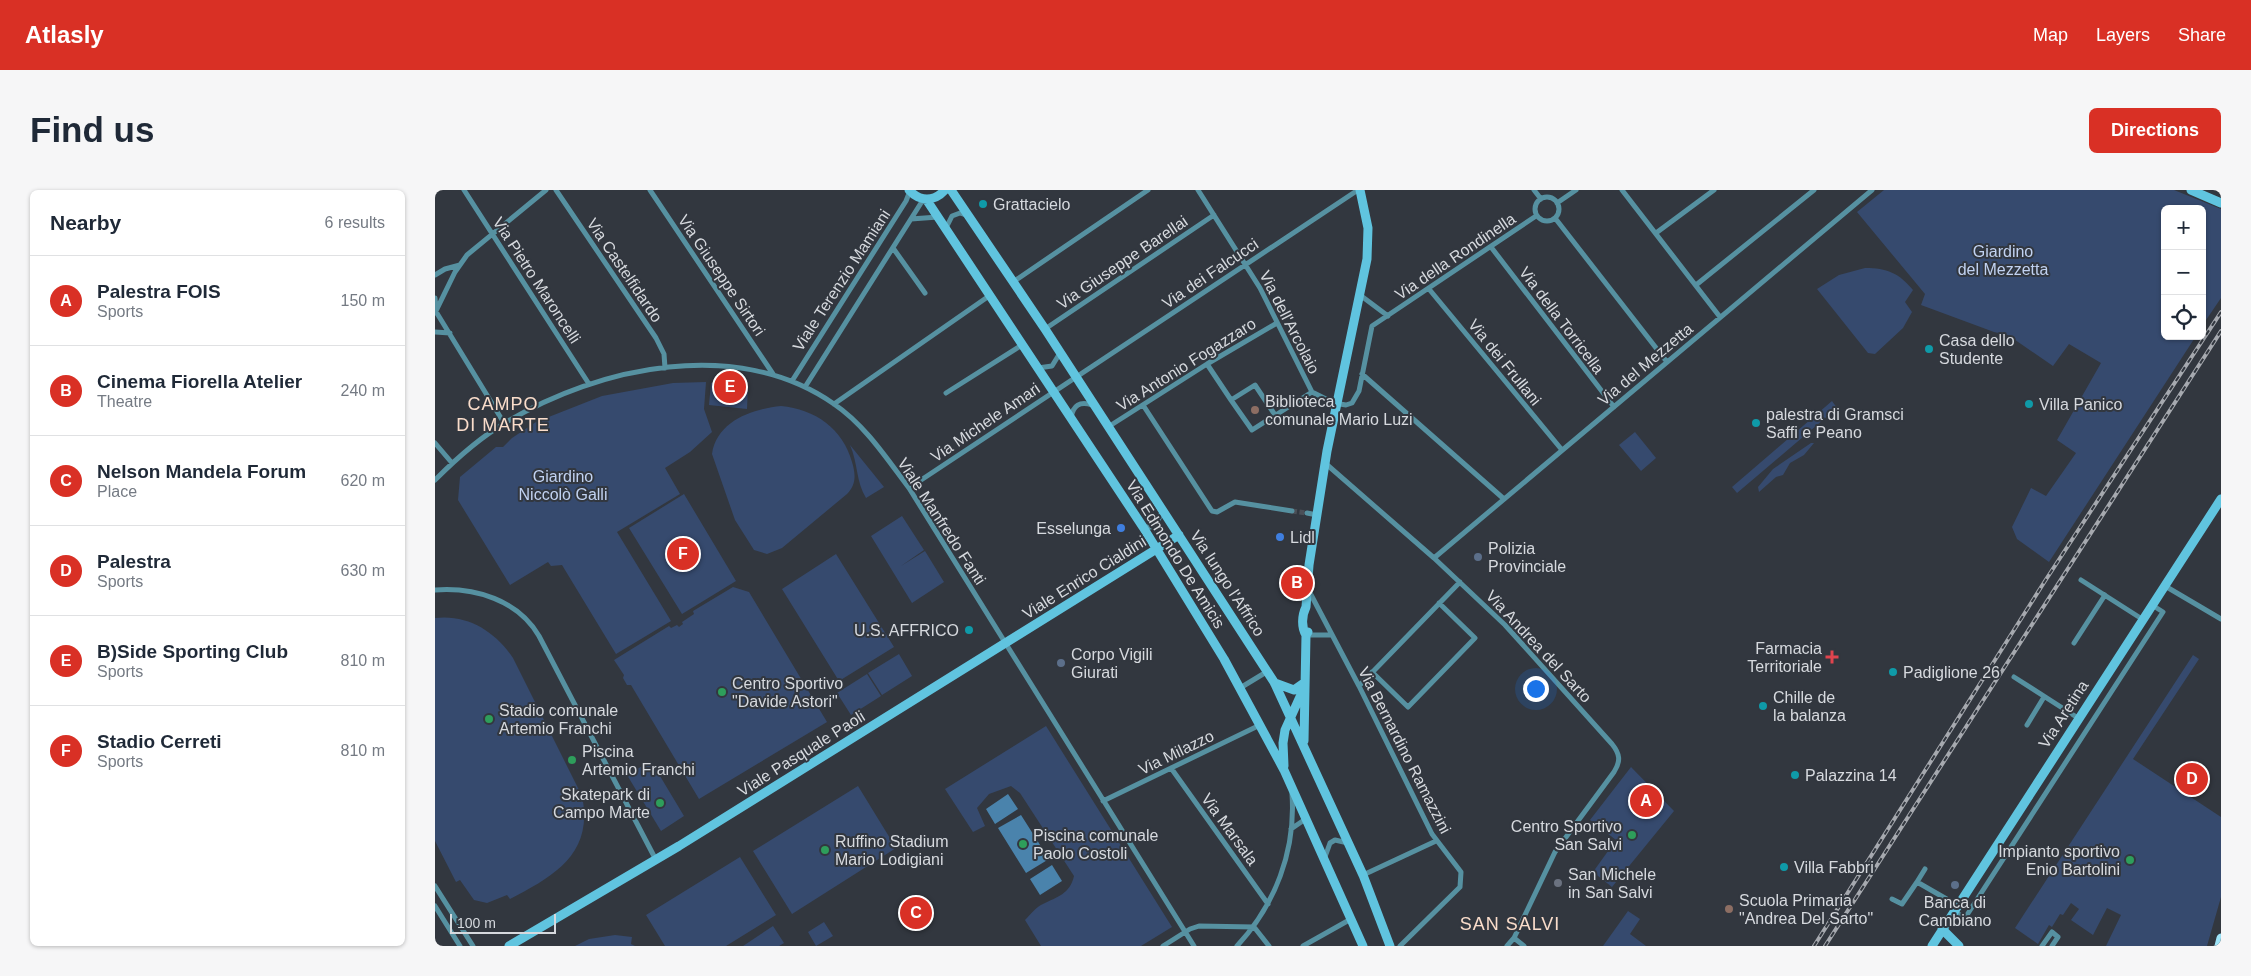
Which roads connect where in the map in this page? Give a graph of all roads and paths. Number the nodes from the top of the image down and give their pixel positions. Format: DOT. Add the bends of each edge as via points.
graph roads {
  1 [pos="464,190"];
  2 [pos="546,190"];
  3 [pos="556,190"];
  4 [pos="650,190"];
  5 [pos="910,190"];
  6 [pos="945,190"];
  7 [pos="951,190"];
  8 [pos="1148,190"];
  9 [pos="1198,190"];
  10 [pos="1359,190"];
  11 [pos="1534,190"];
  12 [pos="1576,190"];
  13 [pos="1622,190"];
  14 [pos="1714,190"];
  15 [pos="1872,190"];
  16 [pos="2191,190"];
  17 [pos="1811,191"];
  18 [pos="926,199"];
  19 [pos="1541,199"];
  20 [pos="1557,203"];
  21 [pos="2221,203"];
  22 [pos="1214,215"];
  23 [pos="1536,216"];
  24 [pos="938,217"];
  25 [pos="969,217"];
  26 [pos="1555,218"];
  27 [pos="911,219"];
  28 [pos="946,230"];
  29 [pos="1655,233"];
  30 [pos="492,234"];
  31 [pos="1491,247"];
  32 [pos="893,248"];
  33 [pos="1246,264"];
  34 [pos="459,265"];
  35 [pos="435,275"];
  36 [pos="1013,282"];
  37 [pos="1696,285"];
  38 [pos="1429,289"];
  39 [pos="925,293"];
  40 [pos="1360,295"];
  41 [pos="989,296"];
  42 [pos="435,298"];
  43 [pos="435,311"];
  44 [pos="1388,316"];
  45 [pos="1720,317"];
  46 [pos="1277,323"];
  47 [pos="1045,329"];
  48 [pos="435,332"];
  49 [pos="450,333"];
  50 [pos="1022,345"];
  51 [pos="1060,353"];
  52 [pos="1667,362"];
  53 [pos="1207,364"];
  54 [pos="665,368"];
  55 [pos="1038,368"];
  56 [pos="773,374"];
  57 [pos="1362,374"];
  58 [pos="1075,377"];
  59 [pos="792,381"];
  60 [pos="589,384"];
  61 [pos="805,387"];
  62 [pos="1054,392"];
  63 [pos="1312,392"];
  64 [pos="946,393"];
  65 [pos="1231,400"];
  66 [pos="834,404"];
  67 [pos="1337,404"];
  68 [pos="1093,405"];
  69 [pos="1143,405"];
  70 [pos="1614,407"];
  71 [pos="1275,415"];
  72 [pos="1071,418"];
  73 [pos="504,423"];
  74 [pos="1107,427"];
  75 [pos="435,443"];
  76 [pos="1562,450"];
  77 [pos="452,463"];
  78 [pos="1325,463"];
  79 [pos="435,480"];
  80 [pos="909,488"];
  81 [pos="1504,499"];
  82 [pos="2221,499"];
  83 [pos="1163,511"];
  84 [pos="1292,511"];
  85 [pos="1307,513"];
  86 [pos="1317,515"];
  87 [pos="1143,527"];
  88 [pos="1179,535"];
  89 [pos="1157,549"];
  90 [pos="1434,558"];
  91 [pos="2081,580"];
  92 [pos="1460,582"];
  93 [pos="1307,586"];
  94 [pos="2165,586"];
  95 [pos="435,590"];
  96 [pos="2105,595"];
  97 [pos="1439,603"];
  98 [pos="2152,605"];
  99 [pos="2142,619"];
  100 [pos="2221,619"];
  101 [pos="1306,635"];
  102 [pos="1332,635"];
  103 [pos="2074,643"];
  104 [pos="1006,644"];
  105 [pos="1268,671"];
  106 [pos="1373,672"];
  107 [pos="2015,677"];
  108 [pos="1305,683"];
  109 [pos="1275,684"];
  110 [pos="1359,686"];
  111 [pos="1240,688"];
  112 [pos="2044,697"];
  113 [pos="1291,716"];
  114 [pos="2078,718"];
  115 [pos="1260,725"];
  116 [pos="2027,725"];
  117 [pos="1304,743"];
  118 [pos="1171,768"];
  119 [pos="1284,770"];
  120 [pos="1292,786"];
  121 [pos="1103,801"];
  122 [pos="1307,818"];
  123 [pos="1291,829"];
  124 [pos="1436,841"];
  125 [pos="1348,843"];
  126 [pos="1325,858"];
  127 [pos="656,860"];
  128 [pos="1925,869"];
  129 [pos="1363,875"];
  130 [pos="1917,882"];
  131 [pos="1973,882"];
  132 [pos="435,886"];
  133 [pos="1984,889"];
  134 [pos="1892,899"];
  135 [pos="1268,904"];
  136 [pos="435,906"];
  137 [pos="1956,908"];
  138 [pos="1351,919"];
  139 [pos="1254,927"];
  140 [pos="1942,929"];
  141 [pos="1186,932"];
  142 [pos="1387,937"];
  143 [pos="2221,938"];
  144 [pos="1516,939"];
  145 [pos="460,946"];
  146 [pos="473,946"];
  147 [pos="509,946"];
  148 [pos="1163,946"];
  149 [pos="1194,946"];
  150 [pos="1237,946"];
  151 [pos="1269,946"];
  152 [pos="1303,946"];
  153 [pos="1363,946"];
  154 [pos="1383,946"];
  155 [pos="1390,946"];
  156 [pos="1400,946"];
  157 [pos="1507,946"];
  158 [pos="1524,946"];
  159 [pos="1932,946"];
  160 [pos="1959,946"];
  161 [pos="2042,946"];
  162 [pos="2051,946"];
  163 [pos="2219,946"];
  1 -- 30 [label="street, Via Pietro Maroncelli"];
  2 -- 30 [label="street"];
  3 -- 54 [label="street, Via Castelfidardo" via="656,338 664,354"];
  4 -- 56 [label="street, Via Giuseppe Sirtori"];
  5 -- 18 [label="street" via="917,197"];
  5 -- 59 [label="street, Viale Terenzio Mamiani"];
  6 -- 18 [label="street" via="937,197"];
  7 -- 25 [label="street, Via lungo l'Affrico"];
  8 -- 36 [label="street"];
  9 -- 22 [label="street, Via dell'Arcolaio"];
  10 -- 33 [label="street, Via dei Falcucci"];
  10 -- 40 [label="street" via="1368,237"];
  11 -- 19 [label="street"];
  12 -- 20 [label="street"];
  13 -- 29 [label="street"];
  14 -- 29 [label="street"];
  15 -- 45 [label="street, Via del Mezzetta"];
  16 -- 21 [label="street"];
  17 -- 37 [label="street"];
  18 -- 24 [label="street, Via Edmondo De Amicis"];
  18 -- 27 [label="street, Viale Terenzio Mamiani"];
  19 -- 20 [label="street" via="1550,198"];
  19 -- 23 [label="street, Via della Rondinella" via="1535,206"];
  20 -- 26 [label="street" via="1559,209"];
  22 -- 33 [label="street, Via dell'Arcolaio"];
  22 -- 47 [label="street, Via Giuseppe Barellai"];
  23 -- 26 [label="street, Via della Rondinella" via="1545,222"];
  23 -- 31 [label="street, Via della Rondinella"];
  24 -- 27 [label="street, Viale Terenzio Mamiani"];
  24 -- 28 [label="street, Via Edmondo De Amicis"];
  25 -- 28 [label="street" via="960,213 952,216"];
  25 -- 36 [label="street, Via lungo l'Affrico"];
  26 -- 52 [label="street"];
  27 -- 32 [label="street, Viale Terenzio Mamiani"];
  28 -- 41 [label="street, Via Edmondo De Amicis"];
  29 -- 37 [label="street"];
  30 -- 34 [label="street"];
  30 -- 60 [label="street, Via Pietro Maroncelli"];
  31 -- 38 [label="street, Via della Rondinella"];
  31 -- 70 [label="street, Via della Torricella"];
  32 -- 39 [label="street"];
  32 -- 61 [label="street, Viale Terenzio Mamiani"];
  33 -- 46 [label="street, Via dell'Arcolaio"];
  33 -- 58 [label="street, Via dei Falcucci"];
  34 -- 35 [label="street"];
  34 -- 43 [label="street"];
  36 -- 47 [label="street, Via lungo l'Affrico"];
  37 -- 45 [label="street"];
  38 -- 44 [label="street, Via della Rondinella"];
  38 -- 76 [label="street, Via dei Frullani"];
  40 -- 44 [label="street, Via della Rondinella"];
  40 -- 67 [label="street"];
  41 -- 50 [label="street, Via Edmondo De Amicis"];
  41 -- 66 [label="street"];
  42 -- 43 [label="street"];
  43 -- 49 [label="street"];
  44 -- 57 [label="street, Via della Rondinella" via="1372,326"];
  45 -- 52 [label="street, Via del Mezzetta"];
  46 -- 53 [label="street, Via Antonio Fogazzaro"];
  46 -- 63 [label="street, Via dell'Arcolaio"];
  47 -- 51 [label="street, Via lungo l'Affrico"];
  48 -- 49 [label="street"];
  49 -- 73 [label="street"];
  50 -- 55 [label="street, Via Edmondo De Amicis"];
  50 -- 64 [label="street"];
  51 -- 55 [label="street" via="1051,367"];
  51 -- 58 [label="street, Via lungo l'Affrico"];
  52 -- 70 [label="street, Via del Mezzetta"];
  53 -- 65 [label="street"];
  53 -- 69 [label="street, Via Antonio Fogazzaro"];
  54 -- 56 [label="street, Viale Manfredo Fanti" via="725,366"];
  54 -- 60 [label="street, Viale Manfredo Fanti"];
  55 -- 62 [label="street, Via Edmondo De Amicis"];
  56 -- 59 [label="street, Viale Manfredo Fanti"];
  57 -- 67 [label="street" via="1359,391 1353,401 1346,405"];
  57 -- 81 [label="street"];
  58 -- 62 [label="street, Via Michele Amari"];
  58 -- 68 [label="street, Via lungo l'Affrico"];
  59 -- 61 [label="street, Viale Manfredo Fanti"];
  60 -- 73 [label="street, Viale Manfredo Fanti"];
  61 -- 66 [label="street, Viale Manfredo Fanti"];
  62 -- 72 [label="street, Via Edmondo De Amicis"];
  62 -- 80 [label="street, Via Michele Amari"];
  63 -- 67 [label="street, Via dell'Arcolaio"];
  63 -- 71 [label="street"];
  65 -- 71 [label="street" via="1255,385"];
  65 -- 71 [label="street" via="1251,430"];
  66 -- 80 [label="street, Viale Manfredo Fanti" via="862,429"];
  67 -- 78 [label="street"];
  68 -- 72 [label="street" via="1078,404"];
  68 -- 74 [label="street, Via lungo l'Affrico"];
  69 -- 74 [label="street, Via Antonio Fogazzaro"];
  69 -- 84 [label="street" via="1212,511 1217,512 1235,502"];
  70 -- 76 [label="street, Via del Mezzetta"];
  72 -- 87 [label="street, Via Edmondo De Amicis"];
  73 -- 77 [label="street, Viale Manfredo Fanti"];
  74 -- 83 [label="street, Via lungo l'Affrico"];
  75 -- 77 [label="street"];
  76 -- 81 [label="street, Via del Mezzetta"];
  77 -- 79 [label="street, Viale Manfredo Fanti"];
  78 -- 86 [label="street"];
  78 -- 90 [label="street, Via Andrea del Sarto"];
  80 -- 104 [label="street, Viale Manfredo Fanti"];
  81 -- 90 [label="street, Via del Mezzetta"];
  82 -- 94 [label="street, Via Aretina"];
  83 -- 87 [label="street" via="1154,527"];
  83 -- 88 [label="street, Via lungo l'Affrico"];
  85 -- 86 [label="street"];
  86 -- 93 [label="street"];
  87 -- 89 [label="street, Via Edmondo De Amicis"];
  88 -- 89 [label="street, Viale Enrico Cialdini"];
  88 -- 105 [label="street, Via lungo l'Affrico"];
  89 -- 104 [label="street, Viale Enrico Cialdini"];
  89 -- 111 [label="street, Via Edmondo De Amicis"];
  90 -- 92 [label="street, Via Andrea del Sarto"];
  91 -- 96 [label="street"];
  92 -- 97 [label="street"];
  92 -- 144 [label="street, Via Andrea del Sarto" via="1513,633 1619,754 1618,767 1555,852"];
  93 -- 101 [label="street" via="1309,631"];
  93 -- 102 [label="street, Via Bernardino Ramazzini"];
  94 -- 98 [label="street, Via Aretina"];
  94 -- 100 [label="street"];
  95 -- 127 [label="street" via="464,591 491,598 516,609 527,619 544,644"];
  96 -- 99 [label="street"];
  96 -- 103 [label="street"];
  97 -- 106 [label="street"];
  97 -- 106 [label="street" via="1475,638 1408,707"];
  98 -- 99 [label="street, Via Aretina"];
  98 -- 133 [label="street" via="2163,612"];
  99 -- 114 [label="street, Via Aretina"];
  101 -- 102 [label="street"];
  101 -- 108 [label="street"];
  102 -- 110 [label="street, Via Bernardino Ramazzini"];
  104 -- 121 [label="street, Viale Manfredo Fanti"];
  104 -- 127 [label="street, Viale Pasquale Paoli"];
  105 -- 109 [label="street, Via lungo l'Affrico"];
  105 -- 111 [label="street"];
  106 -- 110 [label="street"];
  107 -- 112 [label="street"];
  108 -- 109 [label="street" via="1294,690"];
  108 -- 113 [label="street"];
  108 -- 117 [label="street"];
  109 -- 113 [label="street, Via lungo l'Affrico"];
  110 -- 124 [label="street, Via Bernardino Ramazzini"];
  111 -- 115 [label="street, Via Edmondo De Amicis"];
  112 -- 114 [label="street"];
  112 -- 116 [label="street"];
  113 -- 117 [label="street, Via lungo l'Affrico"];
  113 -- 119 [label="street" via="1283,738"];
  114 -- 131 [label="street, Via Aretina"];
  115 -- 118 [label="street, Via Milazzo"];
  115 -- 119 [label="street, Via Edmondo De Amicis"];
  117 -- 125 [label="street, Via lungo l'Affrico"];
  118 -- 121 [label="street, Via Milazzo"];
  118 -- 135 [label="street, Via Marsala"];
  119 -- 120 [label="street, Via Edmondo De Amicis"];
  120 -- 122 [label="street, Via Edmondo De Amicis"];
  120 -- 123 [label="street"];
  121 -- 141 [label="street, Viale Manfredo Fanti"];
  122 -- 123 [label="street"];
  122 -- 126 [label="street, Via Edmondo De Amicis"];
  123 -- 135 [label="street" via="1285,862"];
  124 -- 129 [label="street"];
  124 -- 156 [label="street, Via Bernardino Ramazzini" via="1461,872 1460,887"];
  125 -- 126 [label="street" via="1335,840 1330,843"];
  125 -- 129 [label="street, Via lungo l'Affrico"];
  126 -- 138 [label="street, Via Edmondo De Amicis"];
  127 -- 147 [label="street, Viale Pasquale Paoli"];
  128 -- 130 [label="street"];
  129 -- 142 [label="street, Via lungo l'Affrico"];
  130 -- 134 [label="street" via="1902,904"];
  130 -- 137 [label="street"];
  131 -- 133 [label="street"];
  131 -- 137 [label="street, Via Aretina"];
  132 -- 146 [label="street"];
  133 -- 137 [label="street" via="1965,918"];
  135 -- 139 [label="street"];
  136 -- 145 [label="street"];
  137 -- 140 [label="street, Via Aretina"];
  138 -- 152 [label="street"];
  138 -- 153 [label="street, Via Edmondo De Amicis"];
  139 -- 141 [label="street" via="1203,926"];
  139 -- 150 [label="street"];
  139 -- 151 [label="street"];
  140 -- 159 [label="street, Via Aretina"];
  140 -- 160 [label="street"];
  141 -- 148 [label="street"];
  141 -- 149 [label="street, Viale Manfredo Fanti"];
  142 -- 154 [label="street"];
  142 -- 155 [label="street, Via lungo l'Affrico"];
  143 -- 163 [label="main road"];
  144 -- 157 [label="street, Via Andrea del Sarto"];
  144 -- 158 [label="street"];
  161 -- 162 [label="street" via="2051,932 2058,937"];
}
